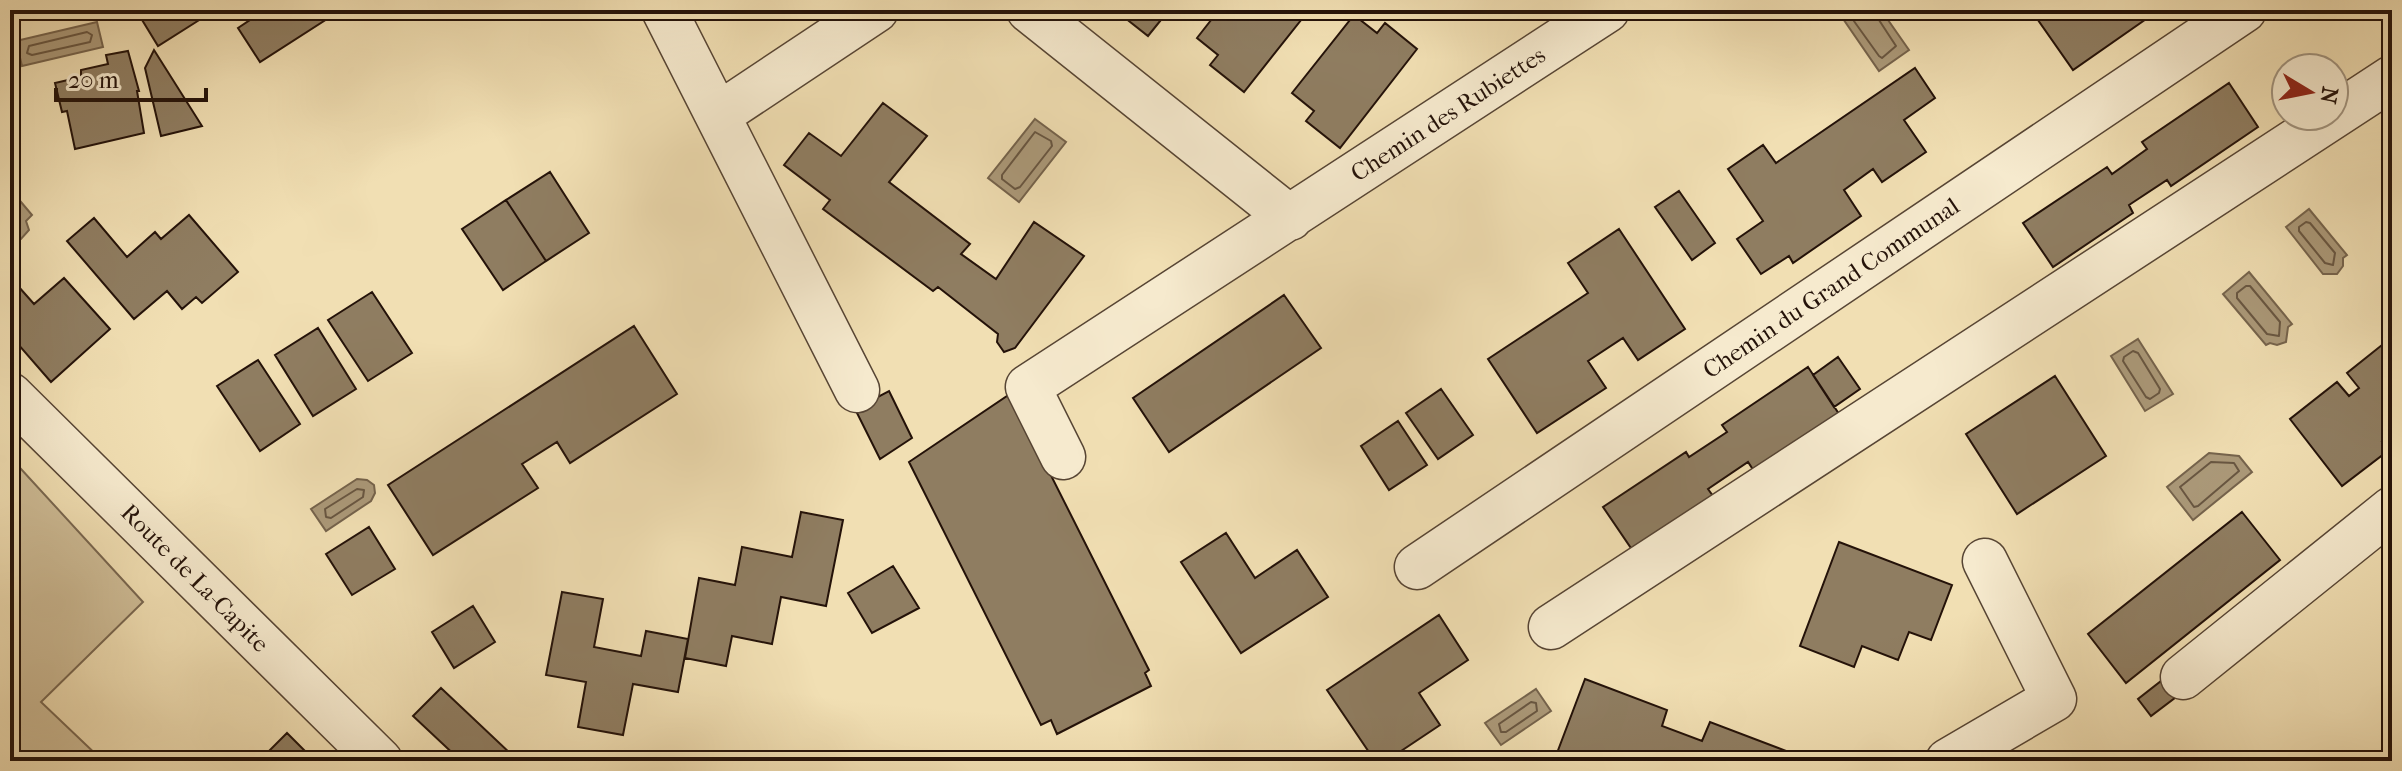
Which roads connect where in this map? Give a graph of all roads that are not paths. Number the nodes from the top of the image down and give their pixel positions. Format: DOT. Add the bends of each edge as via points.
graph roads {
  1 [pos="664,10"];
  2 [pos="876,10"];
  3 [pos="1029,10"];
  4 [pos="1607,10"];
  5 [pos="2244,10"];
  6 [pos="2392,78"];
  7 [pos="718,115"];
  8 [pos="1290,218"];
  9 [pos="857,390"];
  10 [pos="10,395"];
  11 [pos="1063,457"];
  12 [pos="2392,509"];
  13 [pos="1985,561"];
  14 [pos="1417,567"];
  15 [pos="1551,627"];
  16 [pos="2183,677"];
  17 [pos="380,761"];
  18 [pos="1948,761"];
  1 -- 7 [label="street"];
  2 -- 7 [label="street"];
  3 -- 8 [label="street"];
  4 -- 8 [label="street, Chemin des Rubiettes"];
  5 -- 14 [label="street, Chemin du Grand Communal"];
  6 -- 15 [label="street"];
  7 -- 9 [label="street"];
  8 -- 11 [label="street, Chemin des Rubiettes" via="1028,387"];
  10 -- 17 [label="street, Route de La-Capite"];
  12 -- 16 [label="street"];
  13 -- 18 [label="street" via="2054,699"];
}
